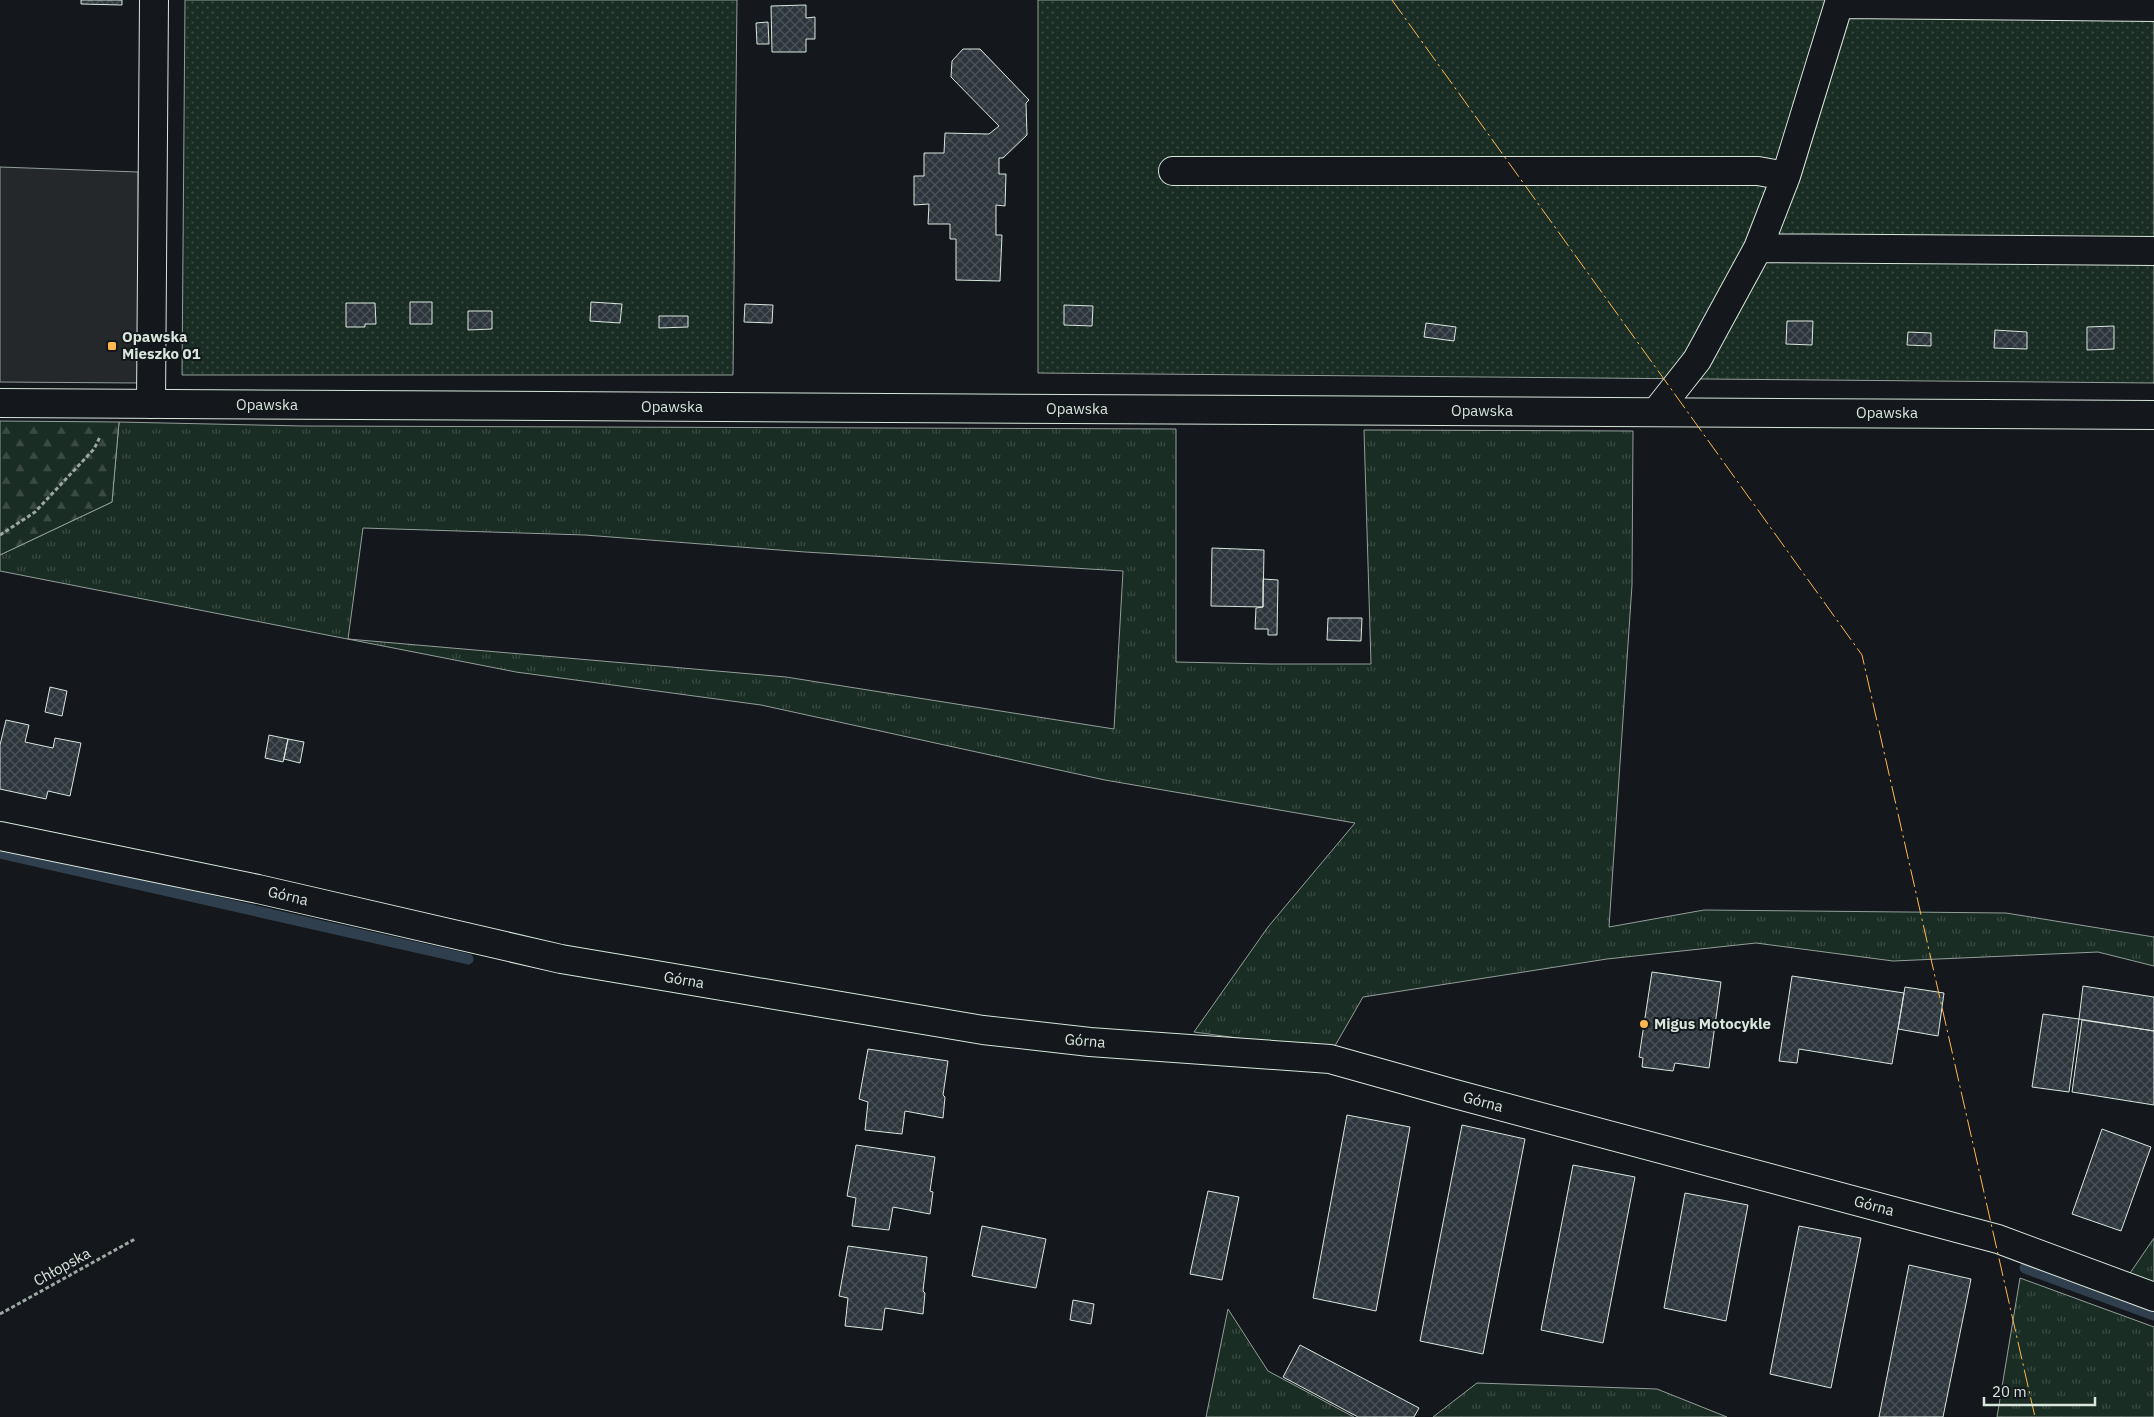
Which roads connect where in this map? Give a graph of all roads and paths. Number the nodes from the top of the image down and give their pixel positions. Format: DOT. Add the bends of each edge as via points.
graph roads {
  1 [pos="154,0"];
  2 [pos="1839,2"];
  3 [pos="2154,7"];
  4 [pos="1173,171"];
  5 [pos="1786,176"];
  6 [pos="1758,248"];
  7 [pos="2154,251"];
  8 [pos="0,403"];
  9 [pos="118,404"];
  10 [pos="151,404"];
  11 [pos="1656,412"];
  12 [pos="2154,415"];
  13 [pos="0,535"];
  14 [pos="0,836"];
  15 [pos="135,1239"];
  16 [pos="2154,1297"];
  17 [pos="0,1314"];
  1 -- 10 [label="street"];
  2 -- 3 [label="street"];
  2 -- 5 [label="street"];
  4 -- 5 [label="street" via="1758,171"];
  5 -- 6 [label="street"];
  6 -- 7 [label="street"];
  6 -- 11 [label="street" via="1697,360"];
  8 -- 9 [label="street, Opawska"];
  9 -- 10 [label="street, Opawska"];
  9 -- 13 [label="path" via="94,449 35,512"];
  10 -- 11 [label="street, Opawska"];
  11 -- 12 [label="street, Opawska"];
  14 -- 16 [label="street, Górna" via="258,889 561,959 954,1026 1090,1042 1330,1059 1998,1239"];
  15 -- 17 [label="path, Chłopska"];
}
